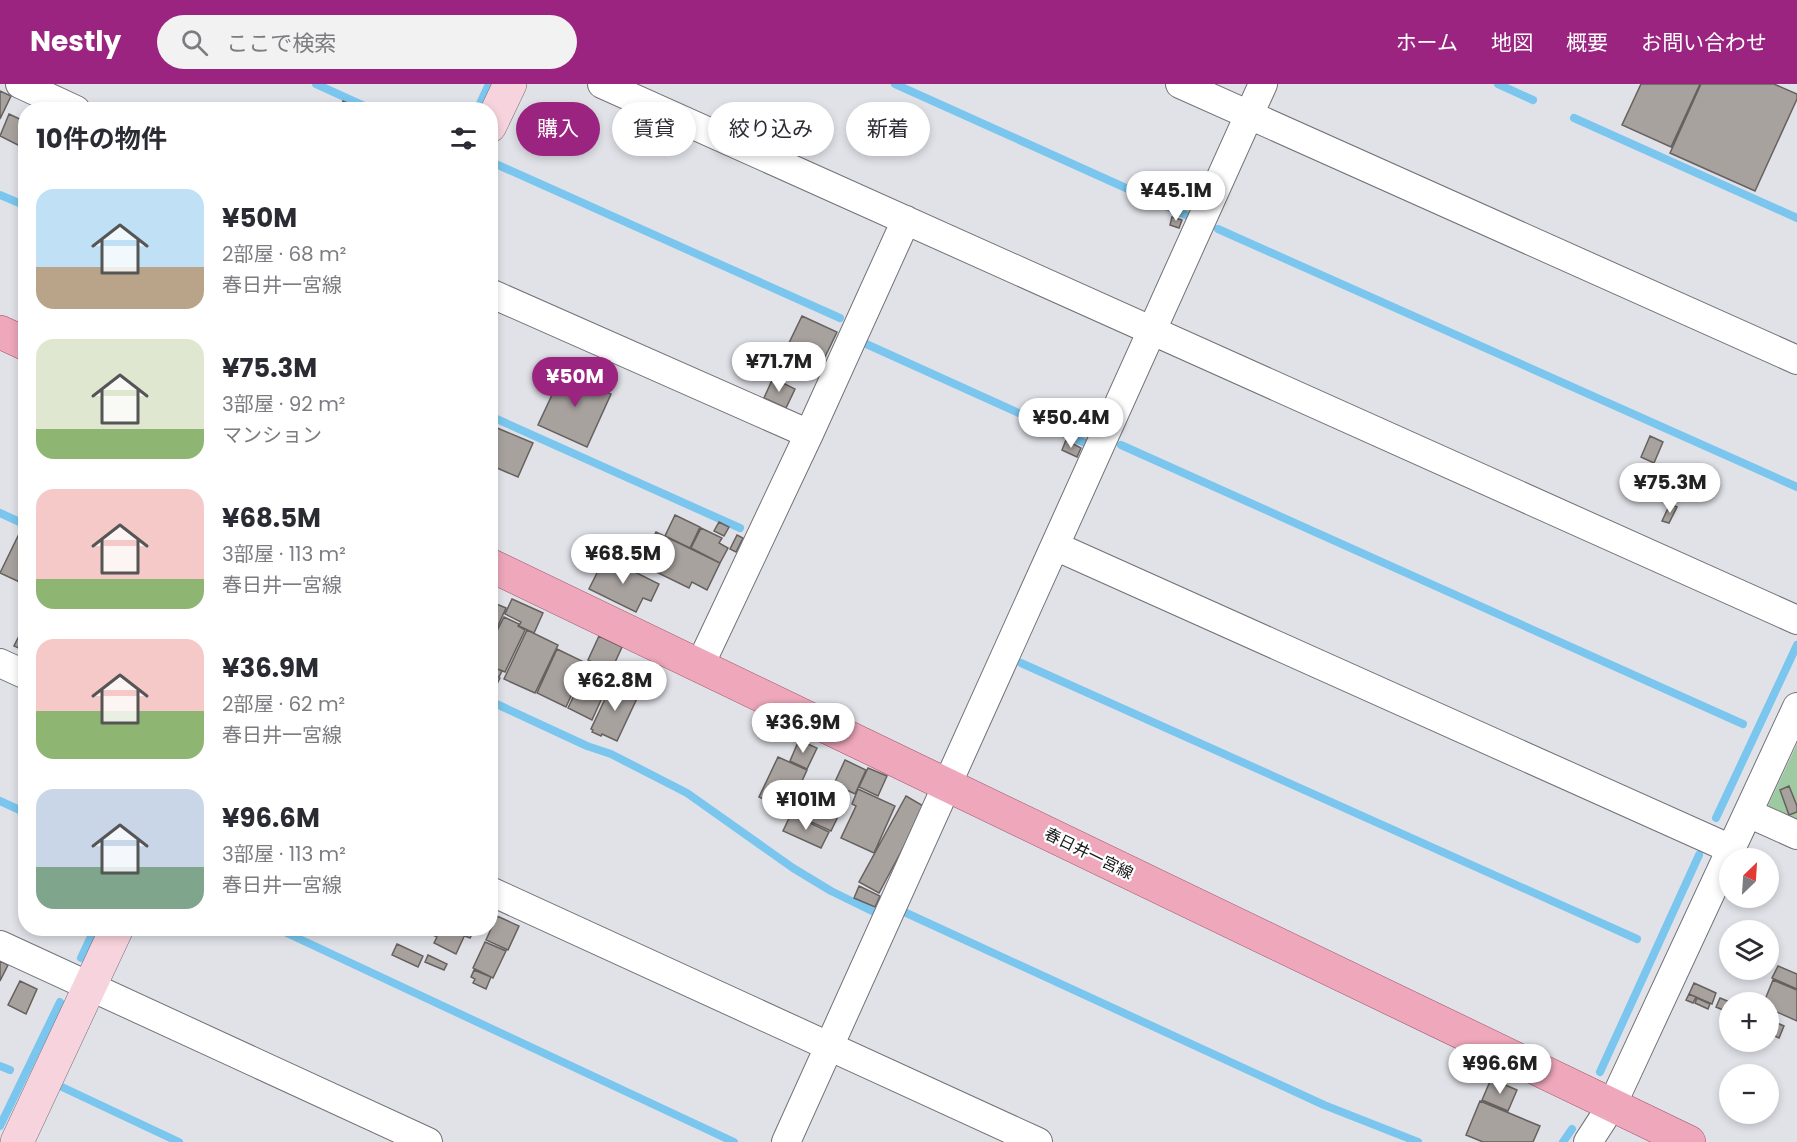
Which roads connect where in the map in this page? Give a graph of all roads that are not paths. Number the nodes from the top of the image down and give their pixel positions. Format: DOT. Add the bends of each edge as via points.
graph roads {
  1 [pos="20,84"];
  2 [pos="510,84"];
  3 [pos="602,84"];
  4 [pos="1180,84"];
  5 [pos="1263,84"];
  6 [pos="59,102"];
  7 [pos="498,109"];
  8 [pos="1249,115"];
  9 [pos="906,220"];
  10 [pos="498,297"];
  11 [pos="1152,331"];
  12 [pos="0,332"];
  13 [pos="18,340"];
  14 [pos="1797,360"];
  15 [pos="809,434"];
  16 [pos="1056,546"];
  17 [pos="498,569"];
  18 [pos="1797,620"];
  19 [pos="0,663"];
  20 [pos="700,665"];
  21 [pos="18,671"];
  22 [pos="1797,707"];
  23 [pos="948,785"];
  24 [pos="1748,813"];
  25 [pos="1797,835"];
  26 [pos="1729,848"];
  27 [pos="1731,848"];
  28 [pos="1719,875"];
  29 [pos="498,895"];
  30 [pos="113,936"];
  31 [pos="0,945"];
  32 [pos="90,987"];
  33 [pos="831,1046"];
  34 [pos="1612,1105"];
  35 [pos="17,1142"];
  36 [pos="428,1142"];
  37 [pos="786,1142"];
  38 [pos="1038,1142"];
  39 [pos="1588,1142"];
  40 [pos="1689,1142"];
  1 -- 6 [label="street"];
  2 -- 7 [label="street"];
  3 -- 9 [label="street"];
  4 -- 8 [label="street"];
  5 -- 8 [label="street"];
  8 -- 11 [label="street"];
  8 -- 14 [label="street"];
  9 -- 11 [label="street"];
  9 -- 15 [label="street"];
  10 -- 15 [label="street"];
  11 -- 16 [label="street"];
  11 -- 18 [label="street"];
  12 -- 13 [label="main road"];
  15 -- 20 [label="street"];
  16 -- 23 [label="street"];
  16 -- 26 [label="street"];
  17 -- 20 [label="main road, 春日井一宮線"];
  19 -- 21 [label="street"];
  20 -- 23 [label="main road, 春日井一宮線"];
  22 -- 24 [label="street"];
  23 -- 33 [label="street"];
  23 -- 34 [label="main road, 春日井一宮線"];
  24 -- 25 [label="street"];
  24 -- 27 [label="street"];
  28 -- 34 [label="street"];
  29 -- 33 [label="street"];
  30 -- 32 [label="street"];
  31 -- 32 [label="street"];
  32 -- 35 [label="street"];
  32 -- 36 [label="street"];
  33 -- 37 [label="street"];
  33 -- 38 [label="street"];
  34 -- 39 [label="street"];
  34 -- 40 [label="main road, 春日井一宮線"];
}
